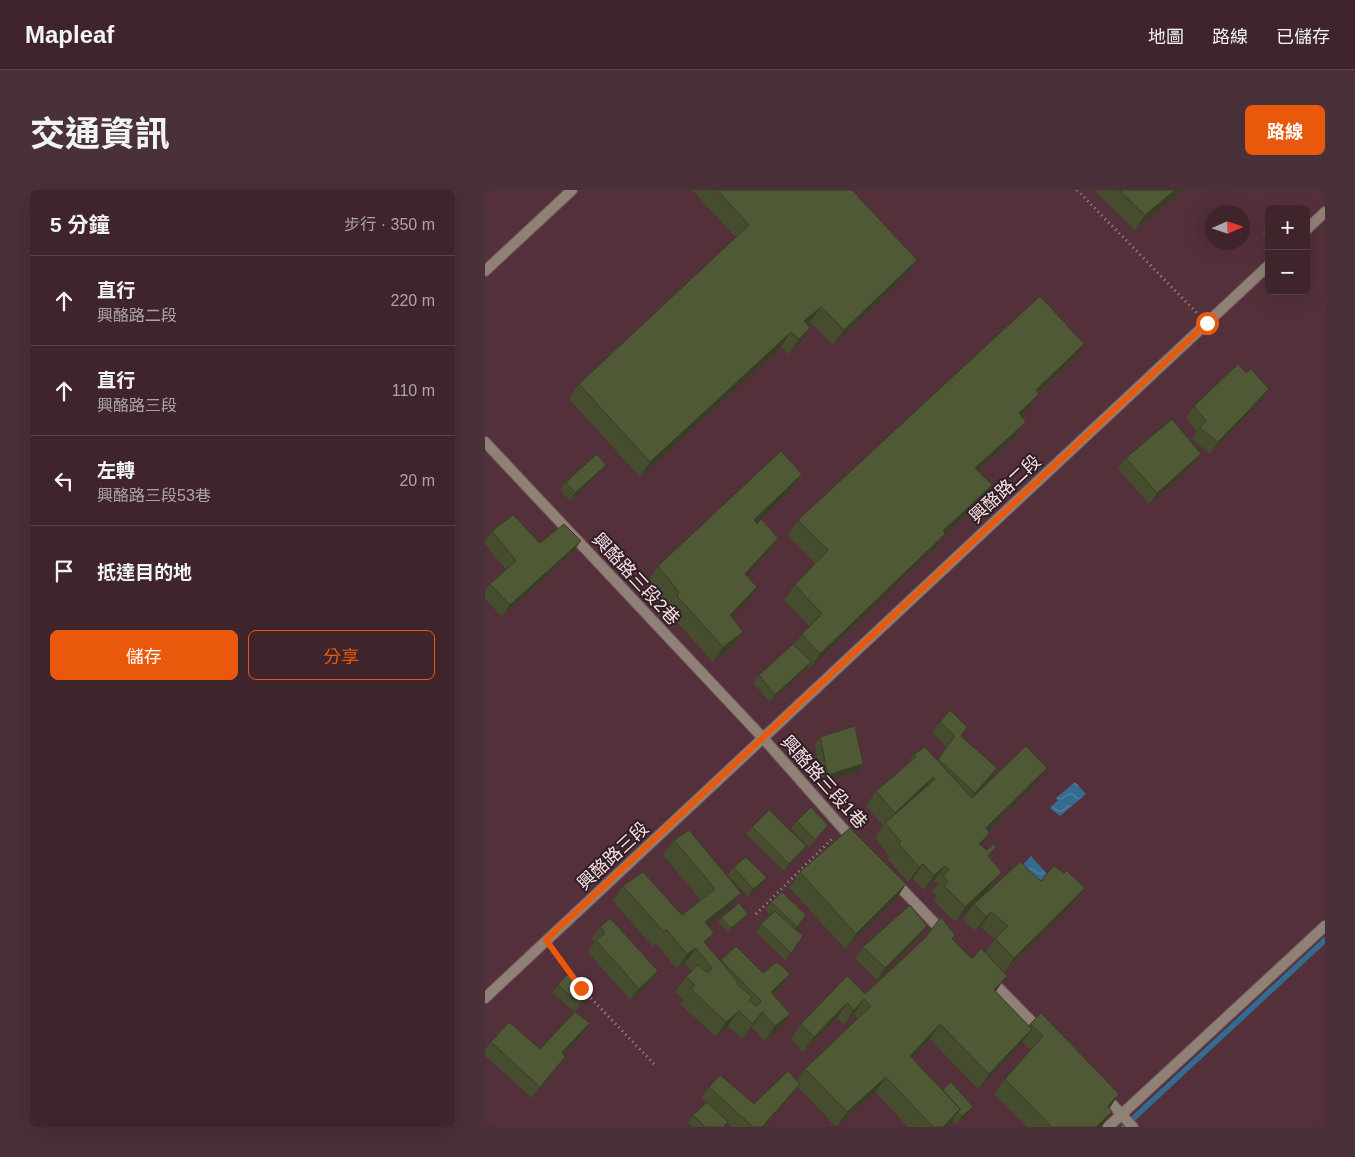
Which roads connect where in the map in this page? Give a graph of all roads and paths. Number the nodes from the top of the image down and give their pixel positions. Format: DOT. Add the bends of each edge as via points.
graph roads {
  1 [pos="572,190"];
  2 [pos="1077,190"];
  3 [pos="1325,212"];
  4 [pos="1310,226"];
  5 [pos="1265,269"];
  6 [pos="485,271"];
  7 [pos="1207,323"];
  8 [pos="485,442"];
  9 [pos="763,738"];
  10 [pos="842,829"];
  11 [pos="863,850"];
  12 [pos="884,872"];
  13 [pos="755,914"];
  14 [pos="1325,926"];
  15 [pos="546,940"];
  16 [pos="954,943"];
  17 [pos="982,972"];
  18 [pos="485,998"];
  19 [pos="1045,1036"];
  20 [pos="654,1064"];
  21 [pos="1094,1086"];
  22 [pos="1122,1114"];
  23 [pos="1108,1127"];
  24 [pos="1133,1127"];
  1 -- 6 [label="street"];
  2 -- 7 [label="path"];
  3 -- 4 [label="street"];
  5 -- 7 [label="street, 興酪路二段"];
  7 -- 9 [label="street, 興酪路二段"];
  8 -- 9 [label="street, 興酪路三段2巷"];
  9 -- 10 [label="street, 興酪路三段1巷"];
  9 -- 15 [label="street, 興酪路三段"];
  10 -- 11 [label="street, 興酪路三段1巷"];
  10 -- 13 [label="path"];
  12 -- 16 [label="street"];
  14 -- 22 [label="street"];
  15 -- 18 [label="street, 興酪路三段"];
  15 -- 20 [label="path" via="581,988"];
  17 -- 19 [label="street"];
  21 -- 22 [label="street"];
  22 -- 23 [label="street"];
  22 -- 24 [label="street"];
}
